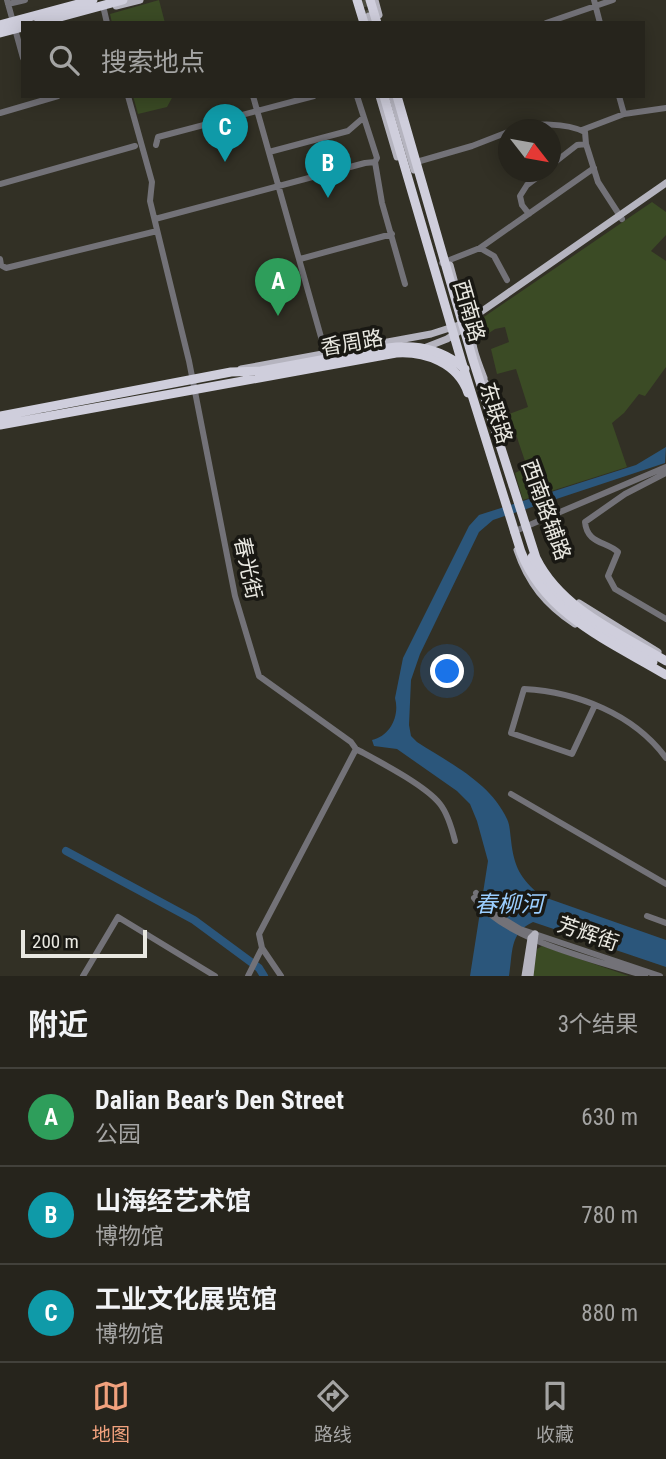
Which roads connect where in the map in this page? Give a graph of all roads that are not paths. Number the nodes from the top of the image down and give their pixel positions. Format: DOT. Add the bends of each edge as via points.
graph roads {
  1 [pos="25,0"];
  2 [pos="79,0"];
  3 [pos="93,0"];
  4 [pos="123,0"];
  5 [pos="140,0"];
  6 [pos="356,0"];
  7 [pos="372,0"];
  8 [pos="613,0"];
  9 [pos="8,2"];
  10 [pos="66,2"];
  11 [pos="595,3"];
  12 [pos="104,9"];
  13 [pos="12,18"];
  14 [pos="45,21"];
  15 [pos="61,21"];
  16 [pos="107,21"];
  17 [pos="369,21"];
  18 [pos="370,21"];
  19 [pos="551,21"];
  20 [pos="600,21"];
  21 [pos="0,23"];
  22 [pos="20,30"];
  23 [pos="0,35"];
  24 [pos="129,98"];
  25 [pos="254,98"];
  26 [pos="307,98"];
  27 [pos="358,98"];
  28 [pos="391,98"];
  29 [pos="391,98"];
  30 [pos="392,98"];
  31 [pos="392,98"];
  32 [pos="394,98"];
  33 [pos="620,98"];
  34 [pos="34,99"];
  35 [pos="666,108"];
  36 [pos="258,111"];
  37 [pos="0,113"];
  38 [pos="624,114"];
  39 [pos="363,118"];
  40 [pos="561,127"];
  41 [pos="582,130"];
  42 [pos="498,136"];
  43 [pos="401,140"];
  44 [pos="586,144"];
  45 [pos="156,145"];
  46 [pos="135,146"];
  47 [pos="269,152"];
  48 [pos="397,155"];
  49 [pos="561,158"];
  50 [pos="420,161"];
  51 [pos="375,162"];
  52 [pos="594,168"];
  53 [pos="531,182"];
  54 [pos="0,184"];
  55 [pos="666,186"];
  56 [pos="279,187"];
  57 [pos="529,214"];
  58 [pos="621,217"];
  59 [pos="155,219"];
  60 [pos="158,231"];
  61 [pos="392,234"];
  62 [pos="480,248"];
  63 [pos="0,259"];
  64 [pos="300,259"];
  65 [pos="441,263"];
  66 [pos="507,280"];
  67 [pos="405,284"];
  68 [pos="451,306"];
  69 [pos="479,316"];
  70 [pos="457,326"];
  71 [pos="431,334"];
  72 [pos="321,337"];
  73 [pos="396,353"];
  74 [pos="467,361"];
  75 [pos="231,372"];
  76 [pos="485,382"];
  77 [pos="193,385"];
  78 [pos="466,388"];
  79 [pos="0,416"];
  80 [pos="0,425"];
  81 [pos="666,467"];
  82 [pos="666,472"];
  83 [pos="517,501"];
  84 [pos="524,523"];
  85 [pos="510,528"];
  86 [pos="666,619"];
  87 [pos="605,629"];
  88 [pos="625,632"];
  89 [pos="666,668"];
  90 [pos="595,705"];
  91 [pos="356,749"];
  92 [pos="666,758"];
  93 [pos="510,794"];
  94 [pos="455,841"];
  95 [pos="666,884"];
  96 [pos="475,896"];
  97 [pos="647,916"];
  98 [pos="666,923"];
  99 [pos="534,937"];
  100 [pos="262,948"];
  101 [pos="249,974"];
  102 [pos="83,976"];
  103 [pos="215,976"];
  104 [pos="281,976"];
  105 [pos="528,976"];
  106 [pos="645,976"];
  107 [pos="657,976"];
  1 -- 9 [label="street"];
  2 -- 10 [label="main road"];
  3 -- 21 [label="highway, bridge"];
  4 -- 14 [label="highway"];
  5 -- 12 [label="main road"];
  6 -- 17 [label="highway"];
  7 -- 18 [label="highway"];
  8 -- 11 [label="street"];
  9 -- 13 [label="street"];
  10 -- 13 [label="main road"];
  11 -- 19 [label="street"];
  11 -- 20 [label="street"];
  12 -- 15 [label="main road"];
  12 -- 16 [label="street"];
  13 -- 21 [label="main road"];
  13 -- 22 [label="street"];
  22 -- 23 [label="highway, bridge"];
  24 -- 59 [label="street, 春光街" via="152,182 150,201"];
  25 -- 36 [label="street"];
  26 -- 36 [label="street"];
  27 -- 39 [label="street"];
  28 -- 43 [label="main road, 西南路"];
  29 -- 48 [label="main road"];
  30 -- 65 [label="main road, 西南路"];
  31 -- 70 [label="highway, 东联路, bridge"];
  32 -- 50 [label="main road" via="404,106"];
  33 -- 38 [label="street"];
  34 -- 37 [label="street"];
  35 -- 38 [label="street"];
  36 -- 45 [label="street" via="158,137"];
  36 -- 47 [label="street"];
  38 -- 41 [label="street"];
  39 -- 47 [label="street" via="348,131"];
  39 -- 51 [label="street"];
  40 -- 41 [label="street"];
  41 -- 44 [label="street"];
  42 -- 50 [label="street"];
  43 -- 48 [label="main road"];
  43 -- 68 [label="main road, 西南路"];
  44 -- 49 [label="street" via="577,145"];
  44 -- 52 [label="street"];
  46 -- 54 [label="street"];
  47 -- 56 [label="street"];
  48 -- 70 [label="main road, bridge" via="436,289"];
  50 -- 70 [label="main road, bridge" via="456,283"];
  51 -- 56 [label="street"];
  51 -- 61 [label="street"];
  52 -- 57 [label="street"];
  52 -- 58 [label="street"];
  53 -- 57 [label="street" via="520,196"];
  55 -- 58 [label="main road, 香周路"];
  56 -- 59 [label="street"];
  56 -- 64 [label="street"];
  57 -- 62 [label="street"];
  58 -- 69 [label="main road, 香周路"];
  59 -- 60 [label="street, 春光街"];
  60 -- 63 [label="street" via="6,268"];
  60 -- 77 [label="street, 春光街"];
  61 -- 64 [label="street"];
  61 -- 67 [label="street"];
  62 -- 65 [label="street"];
  62 -- 66 [label="street" via="494,256"];
  64 -- 72 [label="street"];
  65 -- 68 [label="main road, 西南路"];
  68 -- 69 [label="main road"];
  68 -- 70 [label="main road, 西南路"];
  68 -- 71 [label="main road"];
  69 -- 70 [label="main road, 香周路"];
  69 -- 76 [label="main road" via="472,336"];
  70 -- 71 [label="main road, 香周路"];
  70 -- 73 [label="main road, 香周路" via="428,346"];
  70 -- 74 [label="main road, 西南路辅路"];
  70 -- 89 [label="highway, 东联路, bridge" via="540,566 558,592"];
  70 -- 89 [label="highway, 东联路, bridge" via="521,552 536,582 566,613"];
  71 -- 75 [label="main road, 香周路"];
  73 -- 77 [label="highway, 香周路"];
  73 -- 78 [label="highway" via="433,358 453,371"];
  74 -- 76 [label="main road, 西南路辅路"];
  74 -- 78 [label="main road, 西南路"];
  75 -- 77 [label="highway, 香周路"];
  75 -- 83 [label="highway, bridge" via="410,346 441,353 474,381"];
  76 -- 78 [label="highway"];
  76 -- 83 [label="main road, 西南路辅路"];
  77 -- 79 [label="highway, 香周路"];
  77 -- 80 [label="highway, 香周路"];
  77 -- 91 [label="street, 春光街" via="235,597 259,676"];
  78 -- 85 [label="highway, 西南路, bridge"];
  81 -- 84 [label="street"];
  82 -- 86 [label="street" via="585,522 600,545 618,552 608,576 615,589"];
  83 -- 84 [label="highway, bridge"];
  84 -- 85 [label="street"];
  84 -- 87 [label="highway" via="532,559 548,586 570,608"];
  84 -- 88 [label="main road, 西南路辅路" via="561,589"];
  85 -- 89 [label="highway, 西南路" via="539,580 560,604"];
  87 -- 88 [label="highway"];
  87 -- 89 [label="highway"];
  88 -- 89 [label="main road, 西南路辅路"];
  90 -- 90 [label="street" via="573,696 524,689 511,733 572,754"];
  90 -- 92 [label="street" via="645,733"];
  91 -- 94 [label="street, 春光街" via="426,791 441,805"];
  91 -- 100 [label="street" via="259,934"];
  93 -- 95 [label="street"];
  96 -- 99 [label="street, 芳辉街" via="490,917"];
  97 -- 98 [label="street"];
  99 -- 105 [label="main road"];
  99 -- 106 [label="street, 芳辉街"];
  99 -- 107 [label="street, 芳辉街"];
  100 -- 101 [label="street"];
  100 -- 104 [label="street"];
  102 -- 103 [label="street" via="118,917"];
}
